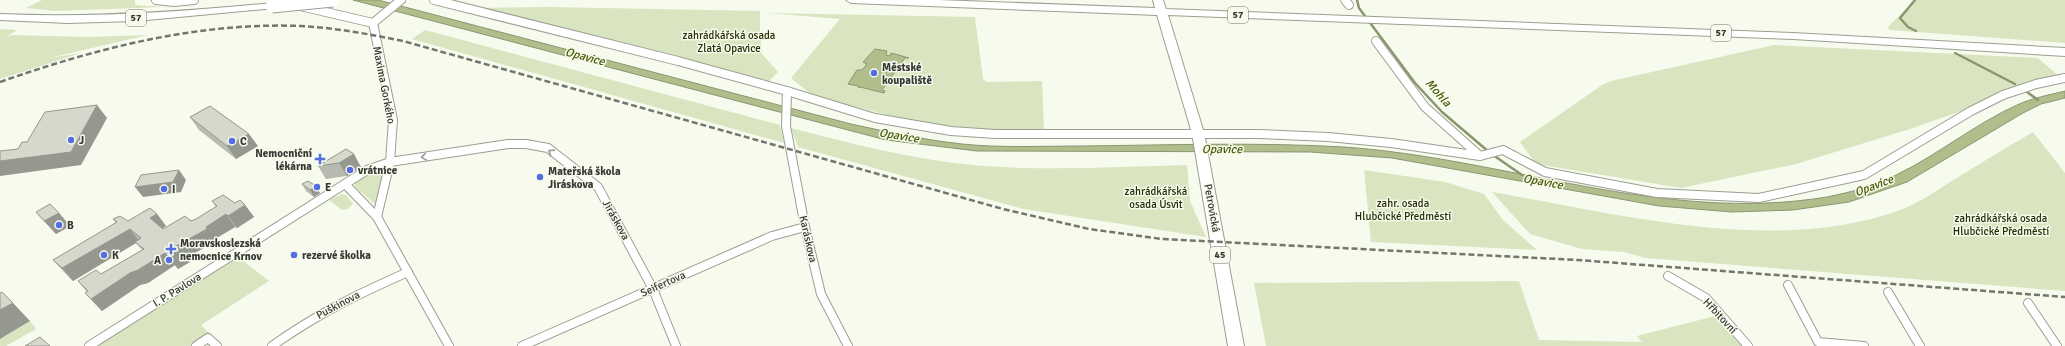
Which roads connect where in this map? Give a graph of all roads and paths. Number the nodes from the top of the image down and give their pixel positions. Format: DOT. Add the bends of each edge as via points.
graph roads {
  1 [pos="156,0"];
  2 [pos="194,0"];
  3 [pos="287,0"];
  4 [pos="333,0"];
  5 [pos="401,0"];
  6 [pos="434,0"];
  7 [pos="851,0"];
  8 [pos="1150,0"];
  9 [pos="1158,0"];
  10 [pos="1165,0"];
  11 [pos="1025,7"];
  12 [pos="1161,12"];
  13 [pos="0,17"];
  14 [pos="1315,18"];
  15 [pos="373,23"];
  16 [pos="1376,41"];
  17 [pos="1174,51"];
  18 [pos="2065,52"];
  19 [pos="2065,78"];
  20 [pos="787,94"];
  21 [pos="1199,134"];
  22 [pos="1483,156"];
  23 [pos="390,162"];
  24 [pos="345,184"];
  25 [pos="376,217"];
  26 [pos="805,227"];
  27 [pos="408,272"];
  28 [pos="1668,276"];
  29 [pos="1788,285"];
  30 [pos="653,289"];
  31 [pos="1888,292"];
  32 [pos="2028,303"];
  33 [pos="89,346"];
  34 [pos="196,346"];
  35 [pos="217,346"];
  36 [pos="272,346"];
  37 [pos="449,346"];
  38 [pos="522,346"];
  39 [pos="676,346"];
  40 [pos="848,346"];
  41 [pos="1236,346"];
  42 [pos="1748,346"];
  43 [pos="1864,346"];
  44 [pos="1920,346"];
  45 [pos="2057,346"];
  1 -- 2 [label="street"];
  3 -- 15 [label="street" via="306,8"];
  4 -- 13 [label="main road, 57, bridge" via="201,14 119,19"];
  5 -- 15 [label="street"];
  6 -- 20 [label="street" via="678,61"];
  7 -- 11 [label="main road, 57"];
  8 -- 11 [label="main road" via="1138,6 1080,4"];
  9 -- 12 [label="main road, 45"];
  10 -- 14 [label="main road" via="1184,8 1257,11"];
  11 -- 12 [label="main road, 57"];
  11 -- 17 [label="main road" via="1146,17 1161,27"];
  12 -- 14 [label="main road, 57"];
  12 -- 17 [label="main road, 45"];
  14 -- 17 [label="main road" via="1183,18 1171,27"];
  14 -- 18 [label="main road, 57" via="1847,38"];
  15 -- 23 [label="street, Maxima Gorkého" via="393,120"];
  16 -- 22 [label="street" via="1425,107"];
  17 -- 21 [label="main road, 45"];
  19 -- 22 [label="street" via="2002,95 1864,175 1759,198 1657,193 1545,172 1503,150"];
  20 -- 21 [label="street" via="875,118 951,131 995,134"];
  20 -- 26 [label="street, Karáskova" via="786,126"];
  21 -- 22 [label="street" via="1328,136"];
  21 -- 41 [label="main road, Petrovická / 45"];
  23 -- 24 [label="street, I. P. Pavlova" via="366,170"];
  23 -- 25 [label="street, Maxima Gorkého"];
  30 -- 23 [label="street, Jiráskova, one-way" via="598,187 548,148 508,144"];
  24 -- 25 [label="street"];
  24 -- 33 [label="street, I. P. Pavlova"];
  25 -- 27 [label="street"];
  26 -- 30 [label="street, Seifertova" via="772,236"];
  26 -- 40 [label="street, Karáskova" via="821,294"];
  27 -- 36 [label="street, Puškinova" via="348,299 303,324"];
  27 -- 37 [label="street"];
  28 -- 42 [label="street, Hřbitovní" via="1706,298"];
  29 -- 43 [label="street" via="1818,342"];
  30 -- 38 [label="street, Seifertova"];
  30 -- 39 [label="street, Jiráskova"];
  31 -- 44 [label="street"];
  32 -- 45 [label="street"];
  34 -- 35 [label="street" via="208,338"];
}
